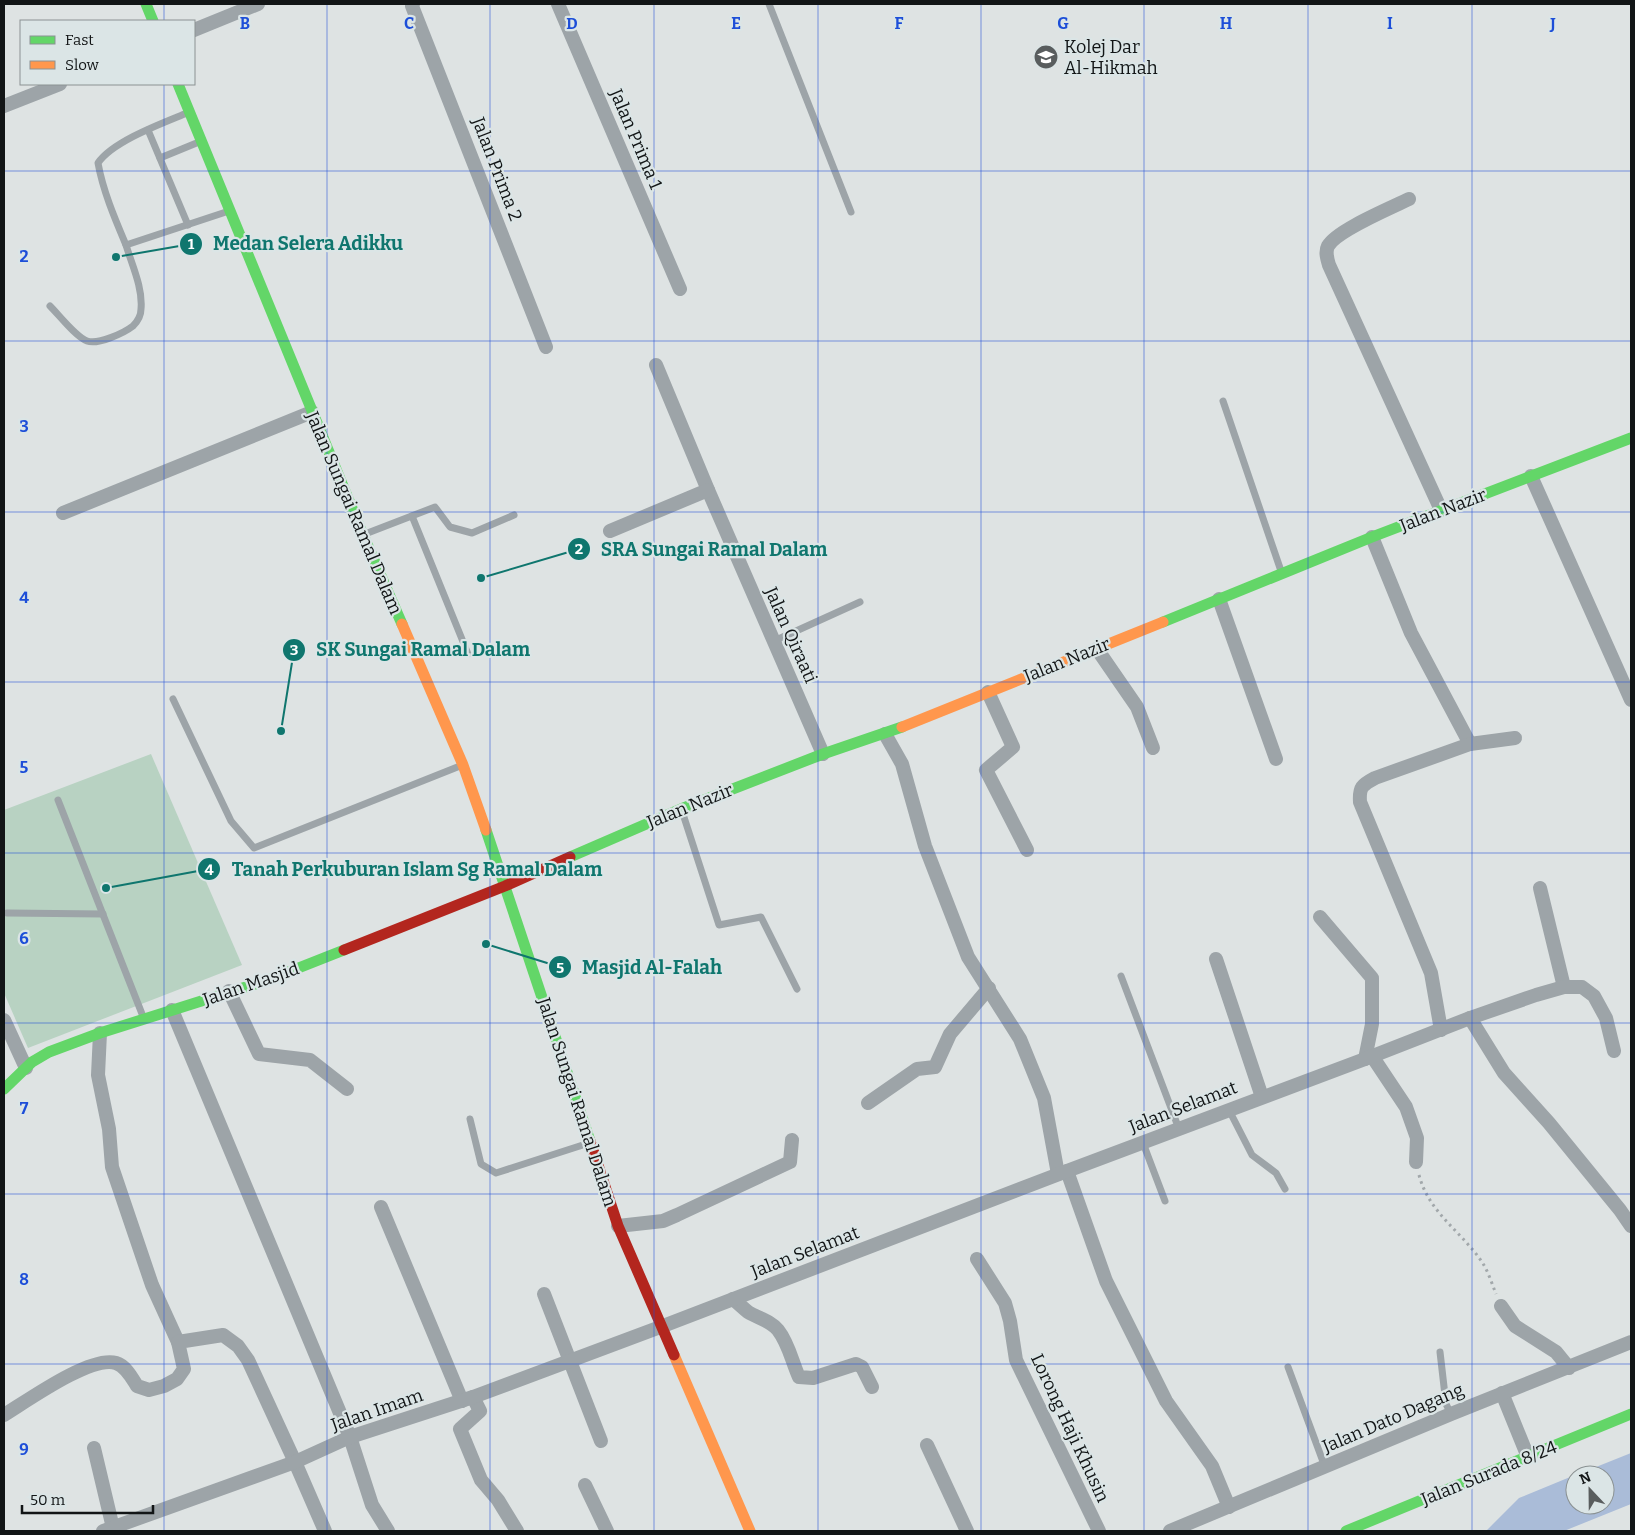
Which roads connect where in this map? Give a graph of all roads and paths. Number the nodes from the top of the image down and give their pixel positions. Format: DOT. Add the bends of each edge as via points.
graph roads {
  1 [pos="146,4"];
  2 [pos="258,4"];
  3 [pos="558,4"];
  4 [pos="769,4"];
  5 [pos="413,5"];
  6 [pos="154,20"];
  7 [pos="195,30"];
  8 [pos="57,85"];
  9 [pos="178,85"];
  10 [pos="4,106"];
  11 [pos="190,112"];
  12 [pos="148,130"];
  13 [pos="201,141"];
  14 [pos="160,158"];
  15 [pos="1409,199"];
  16 [pos="229,211"];
  17 [pos="851,212"];
  18 [pos="188,225"];
  19 [pos="126,246"];
  20 [pos="680,289"];
  21 [pos="50,306"];
  22 [pos="546,347"];
  23 [pos="656,365"];
  24 [pos="1223,401"];
  25 [pos="312,412"];
  26 [pos="1631,438"];
  27 [pos="1531,476"];
  28 [pos="708,490"];
  29 [pos="1442,510"];
  30 [pos="64,513"];
  31 [pos="514,515"];
  32 [pos="412,516"];
  33 [pos="610,531"];
  34 [pos="363,535"];
  35 [pos="1372,537"];
  36 [pos="1282,574"];
  37 [pos="1218,599"];
  38 [pos="860,602"];
  39 [pos="774,641"];
  40 [pos="1097,649"];
  41 [pos="468,654"];
  42 [pos="988,692"];
  43 [pos="173,698"];
  44 [pos="1631,700"];
  45 [pos="885,734"];
  46 [pos="1515,738"];
  47 [pos="1470,744"];
  48 [pos="1153,748"];
  49 [pos="823,754"];
  50 [pos="1276,759"];
  51 [pos="463,765"];
  52 [pos="58,800"];
  53 [pos="681,809"];
  54 [pos="1027,850"];
  55 [pos="505,886"];
  56 [pos="1540,888"];
  57 [pos="7,913"];
  58 [pos="103,914"];
  59 [pos="1320,917"];
  60 [pos="1216,959"];
  61 [pos="1122,976"];
  62 [pos="1564,987"];
  63 [pos="989,988"];
  64 [pos="797,990"];
  65 [pos="229,991"];
  66 [pos="172,1010"];
  67 [pos="1470,1018"];
  68 [pos="144,1019"];
  69 [pos="4,1020"];
  70 [pos="1441,1030"];
  71 [pos="100,1033"];
  72 [pos="1614,1051"];
  73 [pos="1368,1058"];
  74 [pos="26,1068"];
  75 [pos="4,1089"];
  76 [pos="347,1089"];
  77 [pos="1262,1097"];
  78 [pos="868,1103"];
  79 [pos="1229,1110"];
  80 [pos="470,1119"];
  81 [pos="1179,1129"];
  82 [pos="792,1140"];
  83 [pos="589,1143"];
  84 [pos="1142,1143"];
  85 [pos="1416,1162"];
  86 [pos="1063,1172"];
  87 [pos="1285,1189"];
  88 [pos="1165,1201"];
  89 [pos="381,1207"];
  90 [pos="618,1226"];
  91 [pos="1631,1226"];
  92 [pos="977,1259"];
  93 [pos="544,1294"];
  94 [pos="733,1299"];
  95 [pos="1501,1306"];
  96 [pos="663,1326"];
  97 [pos="178,1342"];
  98 [pos="1631,1342"];
  99 [pos="1440,1352"];
  100 [pos="569,1360"];
  101 [pos="1288,1367"];
  102 [pos="1569,1368"];
  103 [pos="872,1387"];
  104 [pos="1502,1393"];
  105 [pos="468,1399"];
  106 [pos="4,1414"];
  107 [pos="1451,1414"];
  108 [pos="1631,1414"];
  109 [pos="350,1438"];
  110 [pos="601,1441"];
  111 [pos="927,1445"];
  112 [pos="94,1448"];
  113 [pos="1528,1457"];
  114 [pos="295,1462"];
  115 [pos="1325,1467"];
  116 [pos="585,1485"];
  117 [pos="1229,1507"];
  118 [pos="108,1529"];
  119 [pos="325,1531"];
  120 [pos="388,1531"];
  121 [pos="517,1531"];
  122 [pos="607,1531"];
  123 [pos="750,1531"];
  124 [pos="967,1531"];
  125 [pos="1099,1531"];
  126 [pos="1170,1531"];
  127 [pos="1346,1531"];
  1 -- 6 [label="street"];
  2 -- 7 [label="street"];
  3 -- 20 [label="street, Jalan Prima 1"];
  4 -- 17 [label="lane"];
  5 -- 22 [label="street, Jalan Prima 2"];
  8 -- 10 [label="street"];
  9 -- 11 [label="street, Jalan Sungai Ramal Dalam"];
  11 -- 12 [label="lane"];
  11 -- 13 [label="street, Jalan Sungai Ramal Dalam"];
  12 -- 14 [label="lane"];
  12 -- 19 [label="lane" via="104,154 98,163"];
  13 -- 14 [label="lane"];
  13 -- 16 [label="street, Jalan Sungai Ramal Dalam"];
  14 -- 18 [label="lane"];
  15 -- 29 [label="street" via="1347,230 1328,246 1326,255"];
  16 -- 18 [label="lane"];
  16 -- 25 [label="street, Jalan Sungai Ramal Dalam"];
  18 -- 19 [label="lane"];
  19 -- 21 [label="lane" via="141,295 139,319 133,326 115,336 87,341"];
  23 -- 28 [label="street, Jalan Qiraati"];
  24 -- 36 [label="lane"];
  25 -- 30 [label="street"];
  25 -- 34 [label="street, Jalan Sungai Ramal Dalam"];
  26 -- 27 [label="street, Jalan Nazir"];
  27 -- 29 [label="street, Jalan Nazir"];
  27 -- 44 [label="street"];
  28 -- 33 [label="street"];
  28 -- 39 [label="street, Jalan Qiraati"];
  29 -- 35 [label="street, Jalan Nazir"];
  31 -- 32 [label="lane" via="472,533 450,527 435,507"];
  32 -- 34 [label="lane"];
  32 -- 41 [label="lane"];
  34 -- 51 [label="street, Jalan Sungai Ramal Dalam"];
  35 -- 36 [label="street, Jalan Nazir"];
  35 -- 47 [label="street" via="1411,632"];
  36 -- 37 [label="street, Jalan Nazir"];
  37 -- 40 [label="street, Jalan Nazir"];
  37 -- 50 [label="street"];
  38 -- 39 [label="lane"];
  39 -- 49 [label="street, Jalan Qiraati"];
  40 -- 42 [label="street, Jalan Nazir"];
  40 -- 48 [label="street" via="1137,707"];
  42 -- 45 [label="street, Jalan Nazir"];
  42 -- 54 [label="street" via="1013,747 986,770"];
  43 -- 51 [label="lane" via="231,820 254,848"];
  45 -- 49 [label="street, Jalan Nazir"];
  45 -- 63 [label="street" via="902,764 925,846 968,957"];
  46 -- 47 [label="street"];
  47 -- 70 [label="street" via="1375,778 1364,784 1360,793 1360,802 1431,973"];
  49 -- 53 [label="street, Jalan Nazir"];
  51 -- 55 [label="street, Jalan Sungai Ramal Dalam"];
  52 -- 58 [label="lane"];
  53 -- 55 [label="street, Jalan Nazir"];
  53 -- 64 [label="lane" via="719,925 762,917"];
  55 -- 65 [label="street, Jalan Masjid" via="268,980"];
  55 -- 83 [label="street, Jalan Sungai Ramal Dalam"];
  56 -- 62 [label="street"];
  57 -- 58 [label="lane"];
  58 -- 68 [label="lane"];
  59 -- 73 [label="street" via="1372,978"];
  60 -- 77 [label="street"];
  61 -- 81 [label="lane"];
  62 -- 67 [label="street, Jalan Selamat"];
  62 -- 72 [label="street" via="1582,987 1594,996 1606,1018"];
  63 -- 78 [label="street" via="950,1034 935,1067 917,1069"];
  63 -- 86 [label="street" via="1020,1039 1044,1098"];
  65 -- 66 [label="street, Jalan Masjid"];
  65 -- 76 [label="street" via="259,1054 310,1060"];
  66 -- 68 [label="street, Jalan Masjid"];
  66 -- 109 [label="street"];
  67 -- 70 [label="street, Jalan Selamat"];
  67 -- 91 [label="street" via="1504,1073 1549,1123"];
  68 -- 71 [label="street, Jalan Masjid"];
  69 -- 74 [label="street"];
  70 -- 73 [label="street, Jalan Selamat"];
  71 -- 74 [label="street, Jalan Masjid" via="49,1052"];
  71 -- 97 [label="street" via="98,1074 109,1129 112,1167 152,1285"];
  73 -- 77 [label="street, Jalan Selamat"];
  73 -- 85 [label="street" via="1406,1107 1417,1138"];
  74 -- 75 [label="street, Jalan Masjid"];
  77 -- 79 [label="street, Jalan Selamat"];
  79 -- 81 [label="street, Jalan Selamat"];
  79 -- 87 [label="lane" via="1252,1155 1276,1173"];
  80 -- 83 [label="lane" via="481,1164 496,1173"];
  81 -- 84 [label="street, Jalan Selamat"];
  82 -- 90 [label="street" via="790,1162 662,1221"];
  83 -- 90 [label="street, Jalan Sungai Ramal Dalam"];
  84 -- 86 [label="street, Jalan Selamat"];
  84 -- 88 [label="lane"];
  85 -- 95 [label="path" via="1423,1190 1484,1264"];
  86 -- 94 [label="street, Jalan Selamat"];
  86 -- 117 [label="street" via="1106,1281 1166,1401 1212,1466"];
  89 -- 105 [label="street"];
  90 -- 96 [label="street, Jalan Sungai Ramal Dalam"];
  92 -- 125 [label="street, Lorong Haji Khusin" via="1005,1303 1016,1360"];
  93 -- 100 [label="street"];
  94 -- 96 [label="street, Jalan Selamat"];
  94 -- 103 [label="street" via="778,1329 799,1377 813,1378 856,1364 862,1367"];
  95 -- 102 [label="street" via="1515,1326 1556,1352"];
  96 -- 100 [label="street, Jalan Imam"];
  96 -- 123 [label="street, Jalan Sungai Ramal Dalam"];
  97 -- 106 [label="street" via="184,1369 177,1379 164,1386 149,1390 137,1386 129,1373 116,1363 100,1362 83,1368"];
  97 -- 114 [label="street" via="223,1335 238,1346 248,1360"];
  98 -- 102 [label="street, Jalan Dato Dagang"];
  99 -- 107 [label="lane" via="1446,1404"];
  100 -- 105 [label="street, Jalan Imam"];
  100 -- 110 [label="street"];
  101 -- 115 [label="lane"];
  102 -- 104 [label="street, Jalan Dato Dagang"];
  104 -- 107 [label="street, Jalan Dato Dagang"];
  104 -- 113 [label="street"];
  105 -- 109 [label="street, Jalan Imam"];
  105 -- 121 [label="street" via="480,1412 460,1430 481,1480"];
  107 -- 115 [label="street, Jalan Dato Dagang"];
  108 -- 113 [label="street, Jalan Surada 8/24"];
  109 -- 114 [label="street, Jalan Imam"];
  109 -- 120 [label="street" via="372,1505"];
  111 -- 124 [label="street"];
  112 -- 118 [label="street"];
  113 -- 127 [label="street, Jalan Surada 8/24"];
  114 -- 118 [label="street, Jalan Imam"];
  114 -- 119 [label="street"];
  115 -- 117 [label="street, Jalan Dato Dagang"];
  116 -- 122 [label="street"];
  117 -- 126 [label="street, Jalan Dato Dagang"];
}
